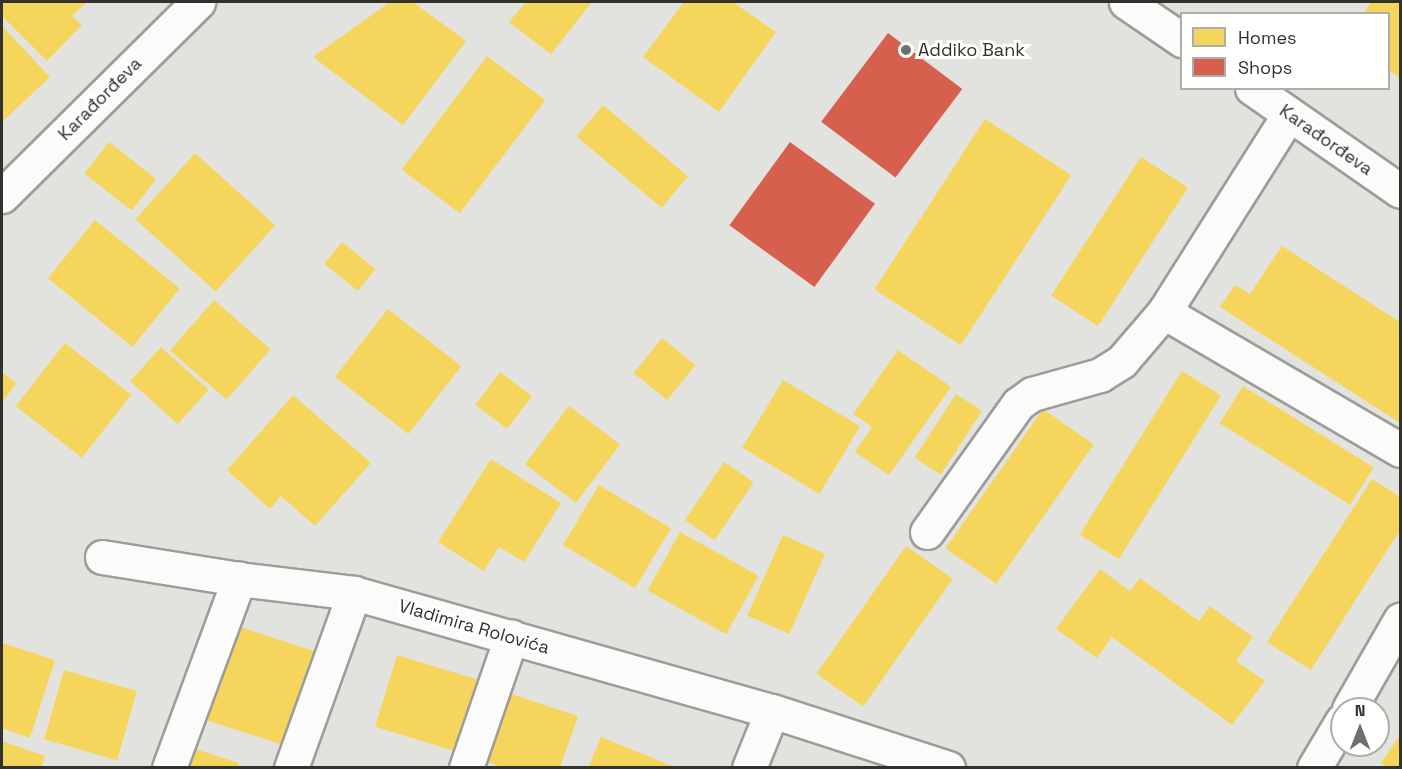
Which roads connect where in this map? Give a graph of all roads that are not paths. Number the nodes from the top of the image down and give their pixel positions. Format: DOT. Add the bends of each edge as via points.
graph roads {
  1 [pos="198,2"];
  2 [pos="1126,2"];
  3 [pos="1180,39"];
  4 [pos="1255,90"];
  5 [pos="1288,114"];
  6 [pos="1401,191"];
  7 [pos="2,196"];
  8 [pos="1164,312"];
  9 [pos="1401,450"];
  10 [pos="927,532"];
  11 [pos="102,557"];
  12 [pos="239,579"];
  13 [pos="354,593"];
  14 [pos="1401,620"];
  15 [pos="511,637"];
  16 [pos="1356,697"];
  17 [pos="772,711"];
  18 [pos="1330,741"];
  19 [pos="169,768"];
  20 [pos="291,768"];
  21 [pos="466,768"];
  22 [pos="749,768"];
  23 [pos="948,768"];
  24 [pos="1314,768"];
  1 -- 7 [label="street, Karađorđeva"];
  2 -- 3 [label="street"];
  4 -- 5 [label="street, Karađorđeva"];
  5 -- 6 [label="street, Karađorđeva"];
  5 -- 8 [label="street"];
  8 -- 9 [label="street"];
  8 -- 10 [label="street" via="1115,366 1101,375 1032,394 1018,404"];
  11 -- 12 [label="street, Vladimira Rolovića"];
  12 -- 13 [label="street, Vladimira Rolovića"];
  12 -- 19 [label="street"];
  13 -- 15 [label="street, Vladimira Rolovića"];
  13 -- 20 [label="street"];
  14 -- 16 [label="street"];
  15 -- 17 [label="street, Vladimira Rolovića"];
  15 -- 21 [label="street"];
  17 -- 22 [label="street"];
  17 -- 23 [label="street, Vladimira Rolovića"];
  18 -- 24 [label="street"];
}
